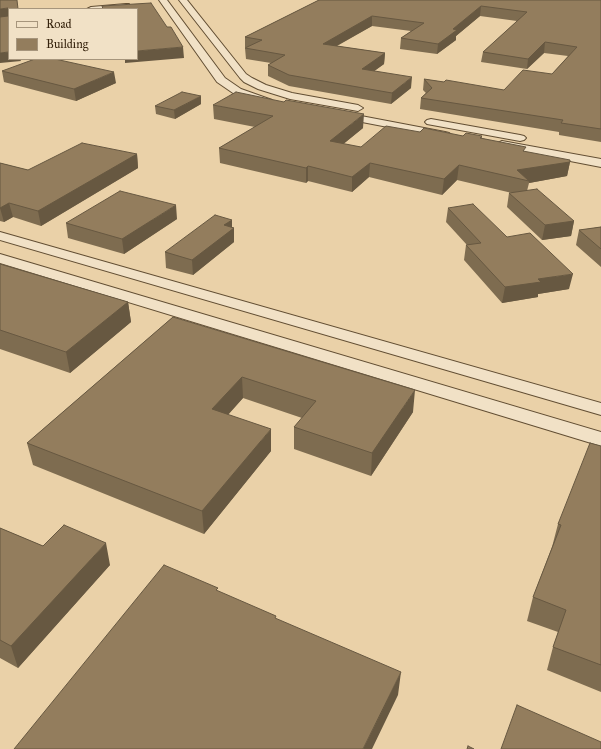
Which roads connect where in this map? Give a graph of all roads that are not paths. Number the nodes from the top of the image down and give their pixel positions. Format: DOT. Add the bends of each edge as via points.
graph roads {
  1 [pos="185,3"];
  2 [pos="135,5"];
  3 [pos="163,5"];
  4 [pos="102,8"];
  5 [pos="601,153"];
  6 [pos="601,163"];
  7 [pos="0,236"];
  8 [pos="0,258"];
  9 [pos="601,409"];
  10 [pos="601,439"];
  1 -- 3 [label="street"];
  1 -- 5 [label="street" via="243,76 270,90 301,98"];
  2 -- 4 [label="street"];
  3 -- 6 [label="street" via="221,80 252,97 278,104"];
  7 -- 9 [label="street"];
  8 -- 10 [label="street"];
}
